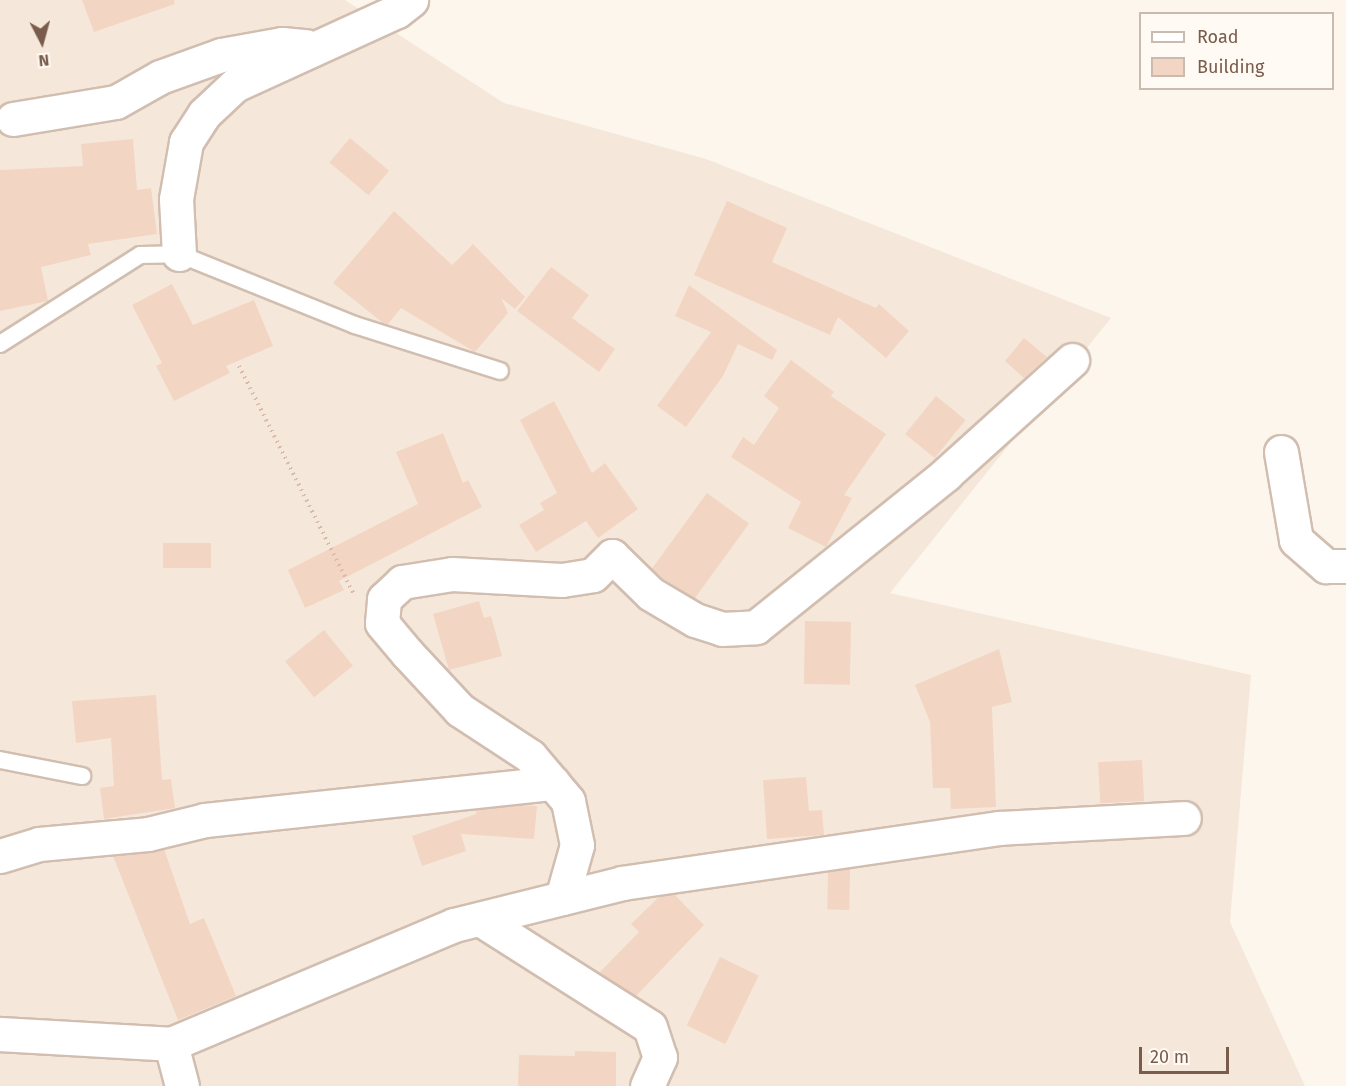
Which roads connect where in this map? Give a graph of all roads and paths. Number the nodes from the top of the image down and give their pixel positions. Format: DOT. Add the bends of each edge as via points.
graph roads {
  1 [pos="411,0"];
  2 [pos="317,47"];
  3 [pos="13,119"];
  4 [pos="179,254"];
  5 [pos="0,344"];
  6 [pos="1072,360"];
  7 [pos="239,366"];
  8 [pos="500,371"];
  9 [pos="1281,452"];
  10 [pos="1346,566"];
  11 [pos="382,623"];
  12 [pos="0,760"];
  13 [pos="82,776"];
  14 [pos="553,783"];
  15 [pos="1184,818"];
  16 [pos="0,856"];
  17 [pos="562,898"];
  18 [pos="480,919"];
  19 [pos="0,1034"];
  20 [pos="171,1044"];
  21 [pos="182,1086"];
  22 [pos="646,1086"];
  1 -- 2 [label="street" via="398,11"];
  2 -- 3 [label="street" via="282,44 221,55 160,77 116,102"];
  2 -- 4 [label="street" via="235,86 204,114 186,142 176,199"];
  4 -- 5 [label="lane" via="140,255"];
  4 -- 8 [label="lane" via="356,325"];
  6 -- 11 [label="street" via="946,474 756,627 722,629 695,620 651,594 612,556 593,575 562,580 452,574 402,582 384,599"];
  7 -- 11 [label="path" via="360,608"];
  9 -- 10 [label="street" via="1296,540 1326,566"];
  11 -- 14 [label="street" via="460,710 530,756"];
  12 -- 13 [label="lane"];
  14 -- 16 [label="street" via="205,820 148,834 39,844"];
  14 -- 17 [label="street" via="568,801 577,845"];
  15 -- 17 [label="street" via="999,828 622,883"];
  17 -- 18 [label="street"];
  18 -- 20 [label="street" via="454,925"];
  18 -- 22 [label="street" via="650,1027 660,1058"];
  19 -- 20 [label="street"];
  20 -- 21 [label="street"];
}
